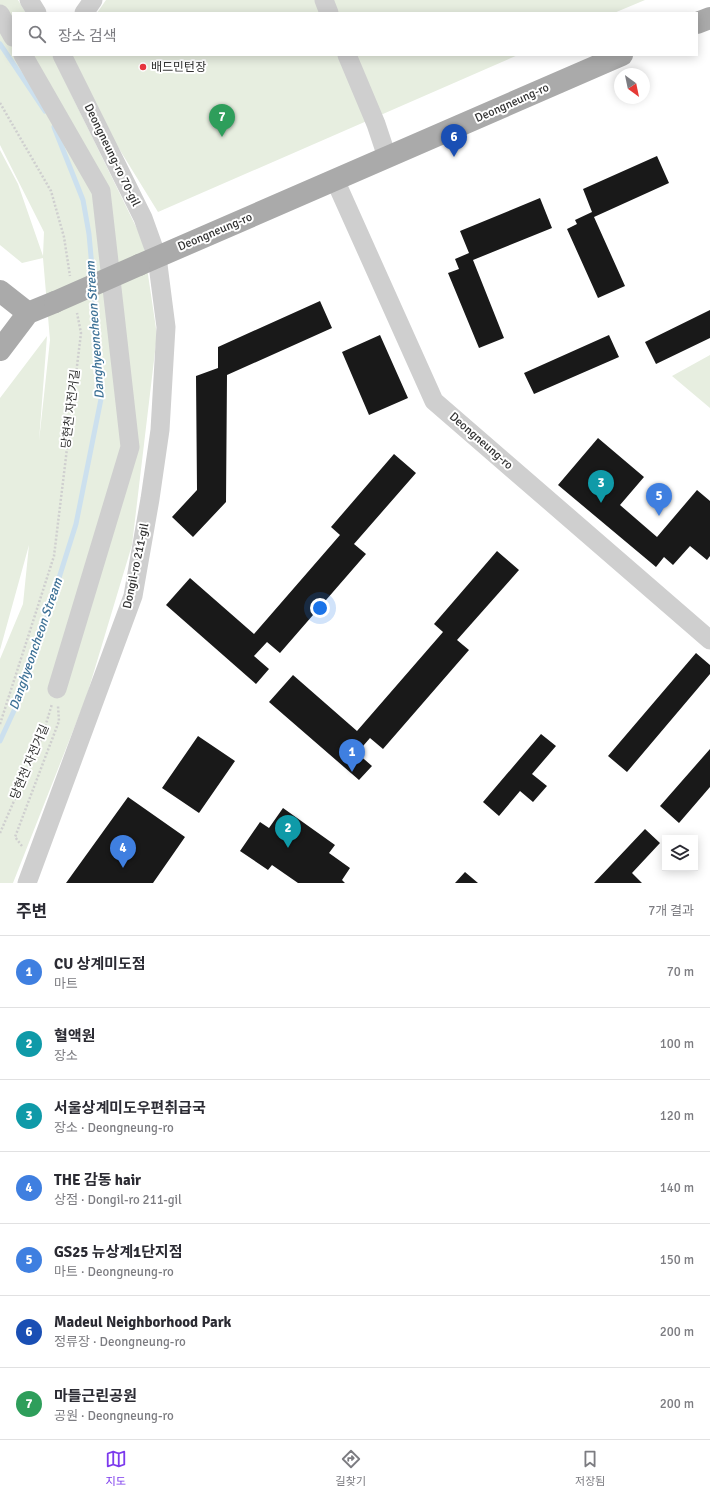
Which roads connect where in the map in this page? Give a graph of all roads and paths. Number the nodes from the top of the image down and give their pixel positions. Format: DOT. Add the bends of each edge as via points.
graph roads {
  1 [pos="30,0"];
  2 [pos="93,0"];
  3 [pos="324,0"];
  4 [pos="36,12"];
  5 [pos="85,12"];
  6 [pos="329,12"];
  7 [pos="0,14"];
  8 [pos="710,18"];
  9 [pos="698,23"];
  10 [pos="12,35"];
  11 [pos="24,56"];
  12 [pos="62,56"];
  13 [pos="347,56"];
  14 [pos="620,56"];
  15 [pos="0,103"];
  16 [pos="387,157"];
  17 [pos="335,180"];
  18 [pos="148,261"];
  19 [pos="71,281"];
  20 [pos="0,291"];
  21 [pos="77,311"];
  22 [pos="28,313"];
  23 [pos="0,350"];
  24 [pos="710,640"];
  25 [pos="57,689"];
  26 [pos="0,724"];
  27 [pos="0,833"];
  28 [pos="37,860"];
  29 [pos="27,883"];
  1 -- 4 [label="street"];
  2 -- 5 [label="street"];
  3 -- 6 [label="street"];
  7 -- 10 [label="street"];
  8 -- 9 [label="main road"];
  11 -- 25 [label="street" via="102,191 130,447"];
  12 -- 18 [label="street, Deongneung-ro 70-gil" via="143,218"];
  13 -- 16 [label="street"];
  14 -- 16 [label="main road, Deongneung-ro"];
  15 -- 19 [label="path" via="51,191 64,237"];
  16 -- 17 [label="main road, Deongneung-ro"];
  17 -- 18 [label="main road, Deongneung-ro"];
  17 -- 24 [label="street, Deongneung-ro" via="434,401"];
  18 -- 22 [label="main road, Deongneung-ro, bridge"];
  18 -- 28 [label="street, Dongil-ro 211-gil" via="166,327 160,430 150,499 132,596"];
  20 -- 22 [label="main road"];
  21 -- 26 [label="path, 당현천 자전거길" via="80,333 54,556"];
  22 -- 23 [label="main road"];
  25 -- 27 [label="path, 당현천 자전거길" via="42,737"];
  25 -- 28 [label="path" via="59,721 15,837 30,857"];
  28 -- 29 [label="street, Dongil-ro 211-gil"];
}
